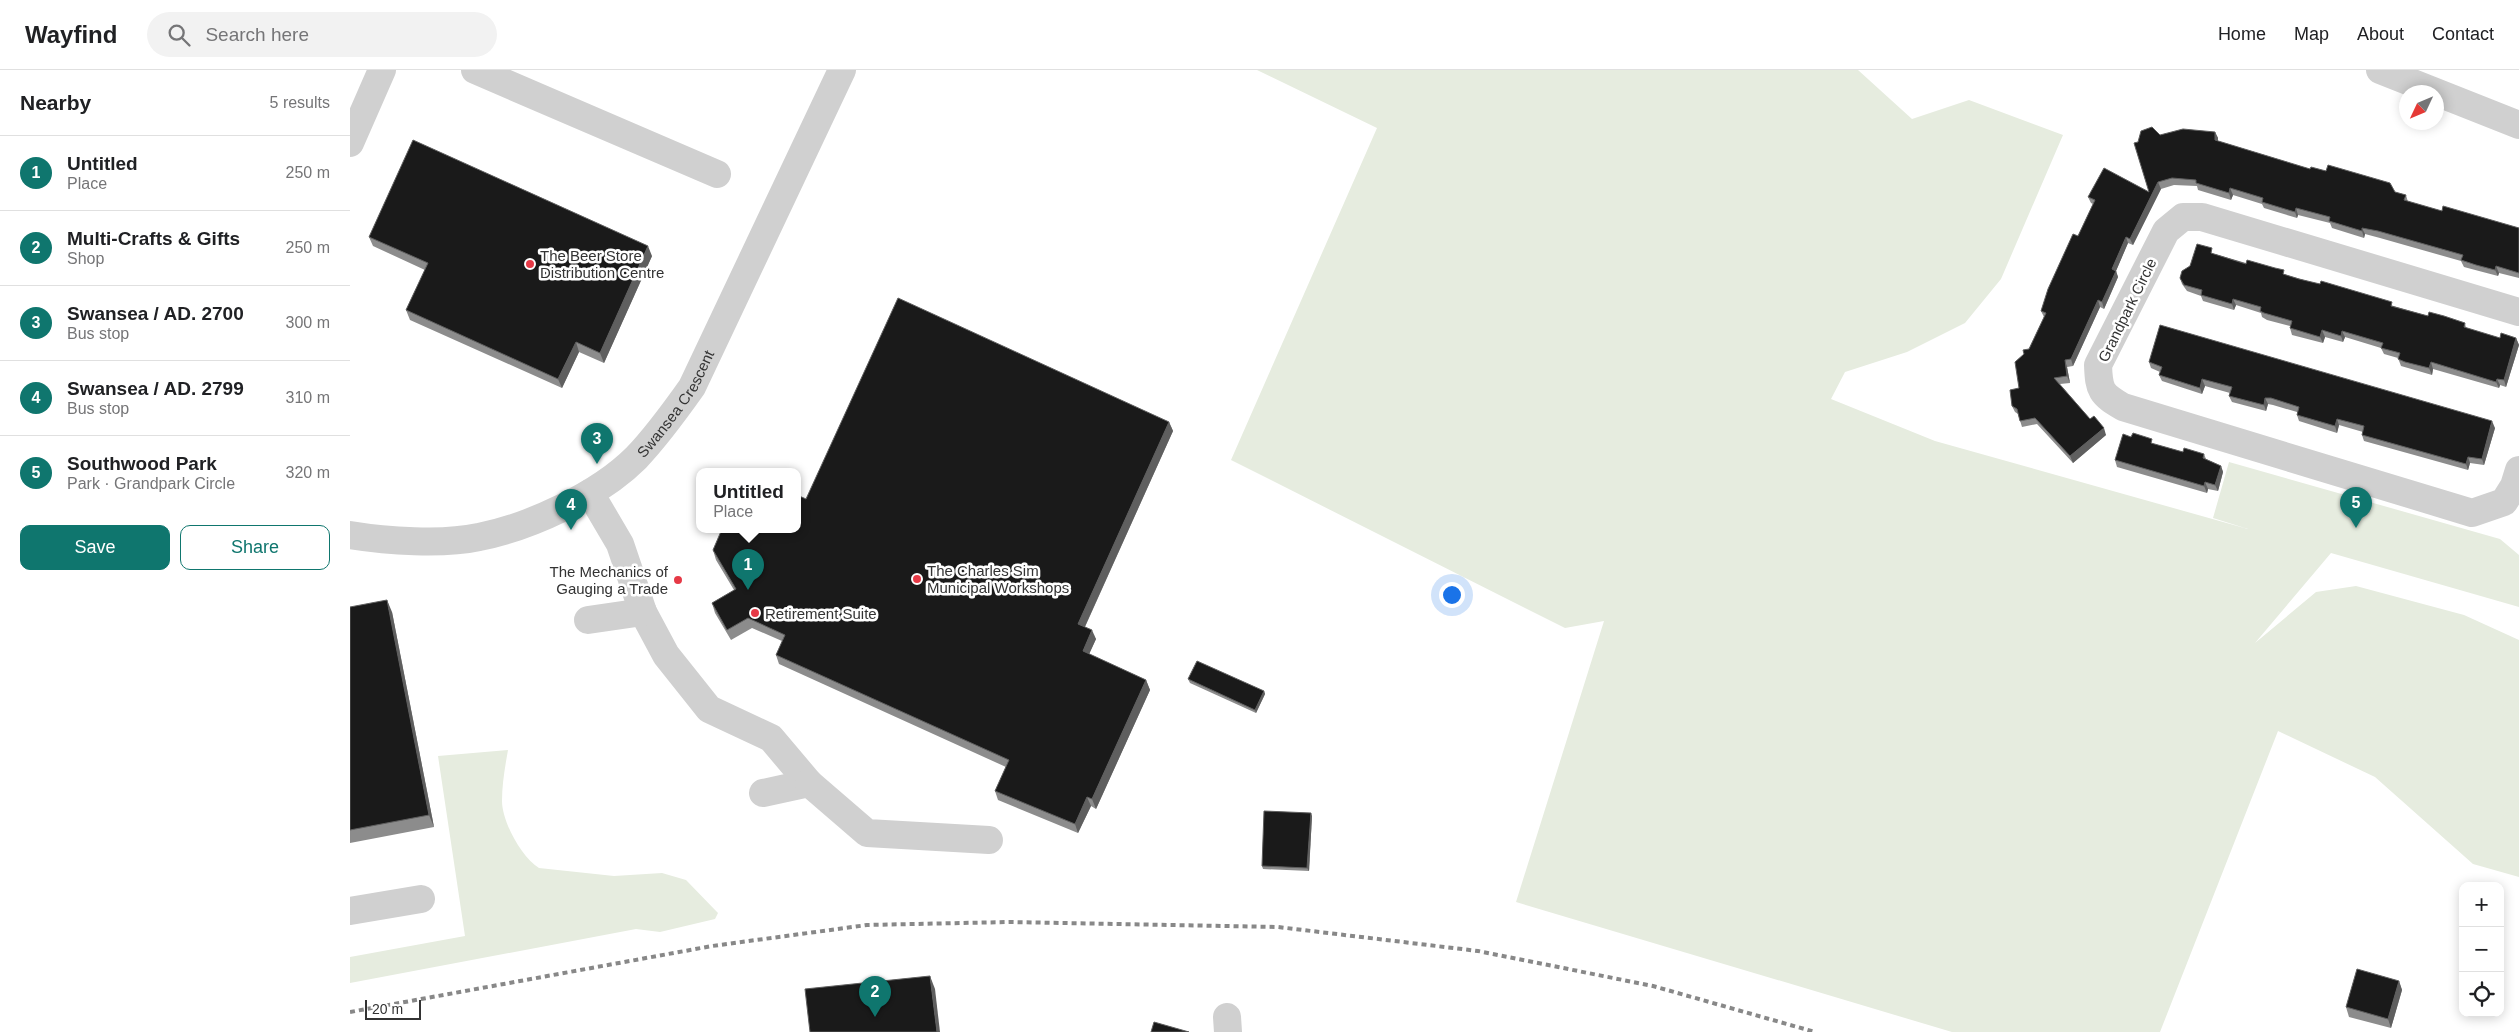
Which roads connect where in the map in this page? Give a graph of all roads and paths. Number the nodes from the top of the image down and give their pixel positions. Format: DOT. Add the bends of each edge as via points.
graph roads {
  1 [pos="382,70"];
  2 [pos="475,70"];
  3 [pos="842,70"];
  4 [pos="2380,70"];
  5 [pos="2519,125"];
  6 [pos="352,135"];
  7 [pos="717,174"];
  8 [pos="2519,312"];
  9 [pos="2519,470"];
  10 [pos="590,493"];
  11 [pos="350,536"];
  12 [pos="643,612"];
  13 [pos="588,620"];
  14 [pos="809,783"];
  15 [pos="763,793"];
  16 [pos="989,840"];
  17 [pos="421,899"];
  18 [pos="350,911"];
  1 -- 6 [label="street"];
  2 -- 7 [label="street"];
  3 -- 10 [label="street, Swansea Crescent" via="692,387 664,427 636,458"];
  4 -- 5 [label="street"];
  8 -- 9 [label="street, Grandpark Circle" via="2202,217 2183,217 2166,231 2098,365 2099,382 2105,396 2123,407 2472,513 2504,502"];
  10 -- 11 [label="street, Swansea Crescent" via="559,510 478,538 422,541"];
  10 -- 12 [label="street" via="620,544"];
  12 -- 13 [label="street"];
  12 -- 14 [label="street" via="666,655 709,709 771,738"];
  14 -- 15 [label="street"];
  14 -- 16 [label="street" via="867,833"];
  17 -- 18 [label="street"];
}
